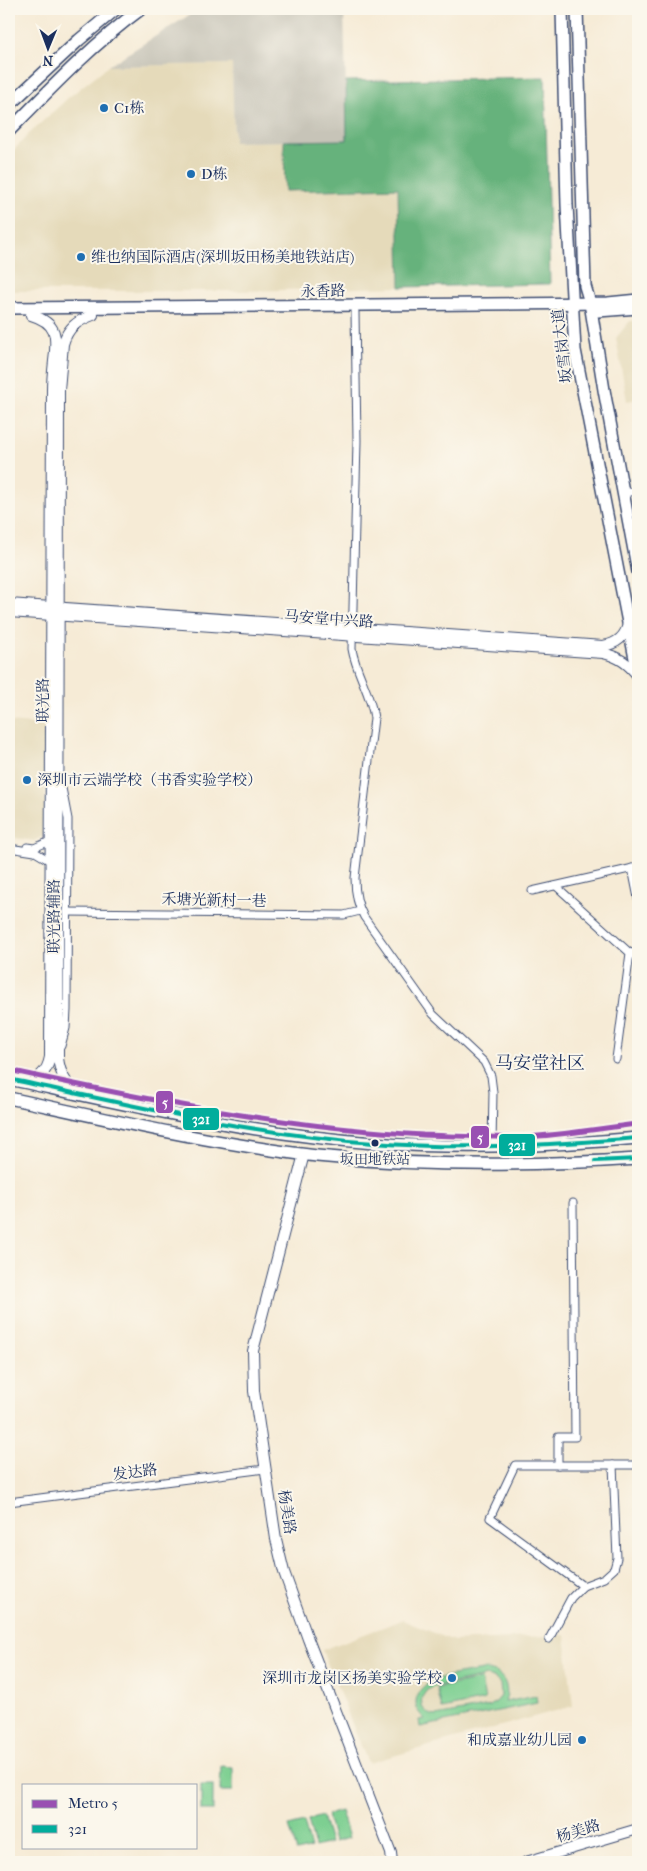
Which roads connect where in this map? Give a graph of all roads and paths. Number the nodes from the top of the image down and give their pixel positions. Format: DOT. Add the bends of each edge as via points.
graph roads {
  1 [pos="116,9"];
  2 [pos="142,9"];
  3 [pos="562,9"];
  4 [pos="577,9"];
  5 [pos="9,105"];
  6 [pos="9,131"];
  7 [pos="638,300"];
  8 [pos="572,307"];
  9 [pos="591,307"];
  10 [pos="9,308"];
  11 [pos="638,308"];
  12 [pos="355,312"];
  13 [pos="9,315"];
  14 [pos="31,315"];
  15 [pos="92,315"];
  16 [pos="638,491"];
  17 [pos="623,493"];
  18 [pos="638,572"];
  19 [pos="9,604"];
  20 [pos="55,611"];
  21 [pos="9,612"];
  22 [pos="628,619"];
  23 [pos="352,631"];
  24 [pos="638,675"];
  25 [pos="58,774"];
  26 [pos="50,840"];
  27 [pos="9,846"];
  28 [pos="50,861"];
  29 [pos="635,867"];
  30 [pos="556,886"];
  31 [pos="532,891"];
  32 [pos="638,898"];
  33 [pos="360,911"];
  34 [pos="67,912"];
  35 [pos="634,953"];
  36 [pos="58,1058"];
  37 [pos="616,1059"];
  38 [pos="14,1080"];
  39 [pos="78,1094"];
  40 [pos="9,1098"];
  41 [pos="637,1138"];
  42 [pos="492,1146"];
  43 [pos="304,1154"];
  44 [pos="638,1158"];
  45 [pos="573,1203"];
  46 [pos="558,1465"];
  47 [pos="613,1465"];
  48 [pos="638,1465"];
  49 [pos="265,1469"];
  50 [pos="9,1502"];
  51 [pos="583,1586"];
  52 [pos="549,1639"];
  53 [pos="638,1828"];
  54 [pos="392,1862"];
  55 [pos="526,1862"];
  1 -- 5 [label="main road"];
  2 -- 6 [label="main road" via="88,53"];
  3 -- 8 [label="main road, 坂雪岗大道"];
  4 -- 9 [label="main road" via="585,286"];
  7 -- 9 [label="main road, 永香路"];
  8 -- 9 [label="main road, 永香路"];
  8 -- 10 [label="main road, 永香路"];
  8 -- 12 [label="main road, 永香路"];
  8 -- 22 [label="main road, 坂雪岗大道" via="575,350"];
  9 -- 11 [label="main road, 永香路"];
  9 -- 17 [label="main road"];
  12 -- 15 [label="main road, 永香路"];
  12 -- 23 [label="street" via="357,441"];
  13 -- 14 [label="main road, 永香路"];
  14 -- 15 [label="main road, 永香路"];
  14 -- 20 [label="street, 联光路" via="48,322 53,328 56,343 52,389"];
  15 -- 20 [label="street, 联光路" via="68,330 62,352"];
  16 -- 17 [label="street"];
  17 -- 18 [label="main road"];
  19 -- 20 [label="street, 马安堂中兴路"];
  20 -- 21 [label="street, 马安堂中兴路"];
  20 -- 23 [label="street, 马安堂中兴路"];
  20 -- 25 [label="street, 联光路"];
  20 -- 26 [label="street, 联光路"];
  22 -- 23 [label="street, 马安堂中兴路" via="624,635 603,646"];
  22 -- 24 [label="main road, 坂雪岗大道"];
  23 -- 24 [label="street, 马安堂中兴路" via="603,653 623,660"];
  23 -- 33 [label="street" via="354,660 374,718 355,878"];
  25 -- 34 [label="street, 联光路辅路" via="68,819"];
  25 -- 36 [label="street, 联光路"];
  26 -- 27 [label="street" via="34,848"];
  26 -- 28 [label="street, 联光路"];
  27 -- 28 [label="street" via="35,852"];
  28 -- 38 [label="street, 联光路" via="50,1057 41,1076"];
  29 -- 30 [label="street"];
  29 -- 32 [label="street"];
  30 -- 31 [label="street"];
  30 -- 35 [label="street"];
  33 -- 34 [label="street, 禾塘光新村一巷" via="344,915"];
  33 -- 42 [label="street" via="433,1014 484,1062 491,1076 493,1092"];
  34 -- 36 [label="street, 联光路辅路" via="66,1028"];
  35 -- 37 [label="street"];
  36 -- 39 [label="street, 联光路" via="65,1081"];
  38 -- 39 [label="main road"];
  39 -- 42 [label="main road" via="193,1118 310,1136 374,1143"];
  40 -- 43 [label="main road" via="171,1133"];
  41 -- 42 [label="main road"];
  43 -- 44 [label="main road" via="518,1165"];
  43 -- 49 [label="street, 杨美路" via="253,1351 254,1391"];
  45 -- 46 [label="street" via="575,1437 558,1437"];
  46 -- 47 [label="street"];
  46 -- 51 [label="street" via="515,1465 490,1518"];
  47 -- 48 [label="street"];
  47 -- 51 [label="street" via="617,1558 614,1569 604,1578"];
  49 -- 50 [label="street, 发达路"];
  49 -- 54 [label="street, 杨美路" via="284,1572"];
  51 -- 52 [label="street" via="571,1598"];
  53 -- 55 [label="street, 杨美路"];
}
